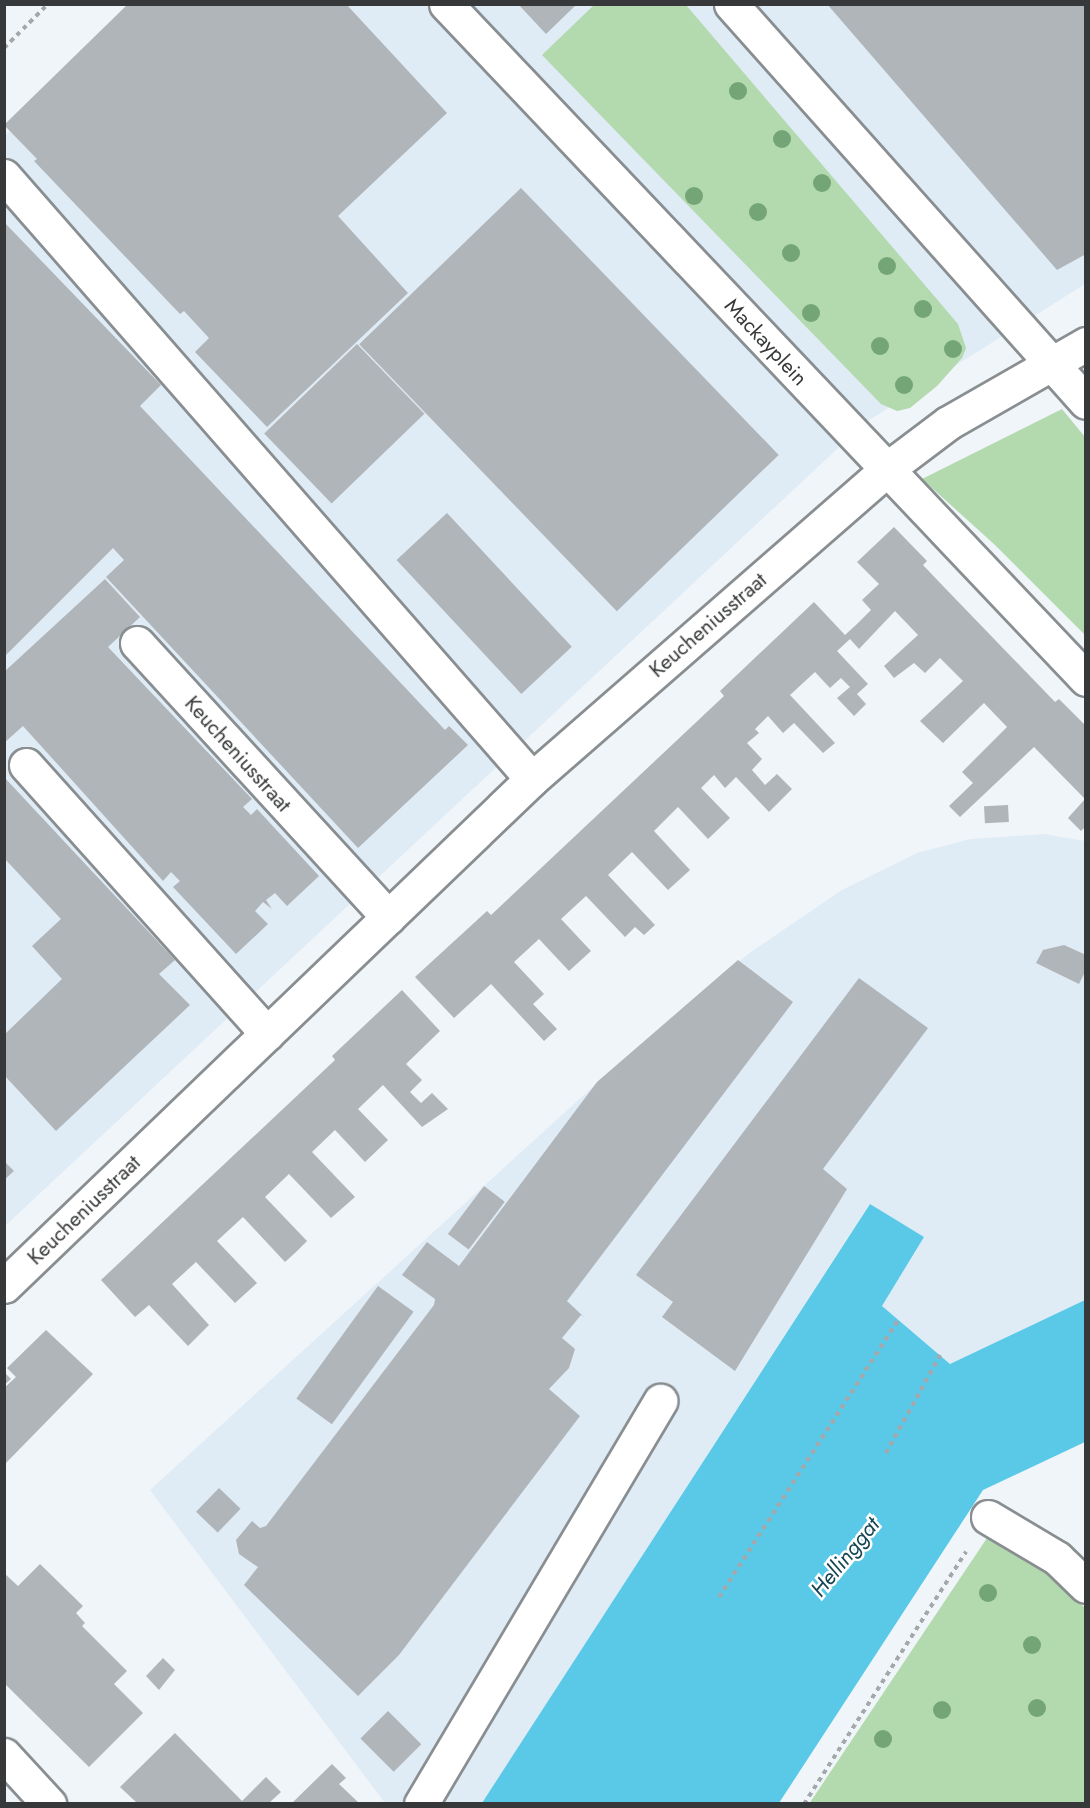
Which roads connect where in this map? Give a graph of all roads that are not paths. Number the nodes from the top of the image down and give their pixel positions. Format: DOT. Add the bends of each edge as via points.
graph roads {
  1 [pos="446,4"];
  2 [pos="731,4"];
  3 [pos="4,176"];
  4 [pos="1086,345"];
  5 [pos="1052,364"];
  6 [pos="1086,402"];
  7 [pos="887,470"];
  8 [pos="137,643"];
  9 [pos="1086,679"];
  10 [pos="26,765"];
  11 [pos="532,778"];
  12 [pos="388,917"];
  13 [pos="267,1034"];
  14 [pos="4,1286"];
  15 [pos="660,1401"];
  16 [pos="988,1517"];
  17 [pos="1086,1586"];
  18 [pos="4,1755"];
  19 [pos="49,1803"];
  20 [pos="421,1803"];
  1 -- 7 [label="street, Mackayplein"];
  2 -- 5 [label="street"];
  3 -- 11 [label="street"];
  4 -- 5 [label="street, Keucheniusstraat"];
  5 -- 6 [label="street"];
  5 -- 7 [label="street, Keucheniusstraat" via="948,423"];
  7 -- 9 [label="street, Mackayplein"];
  7 -- 11 [label="street, Keucheniusstraat"];
  8 -- 12 [label="street, Keucheniusstraat"];
  10 -- 13 [label="street"];
  11 -- 12 [label="street, Keucheniusstraat"];
  12 -- 13 [label="street, Keucheniusstraat"];
  13 -- 14 [label="street, Keucheniusstraat"];
  15 -- 20 [label="street"];
  16 -- 17 [label="street" via="1056,1558"];
  18 -- 19 [label="street"];
}
